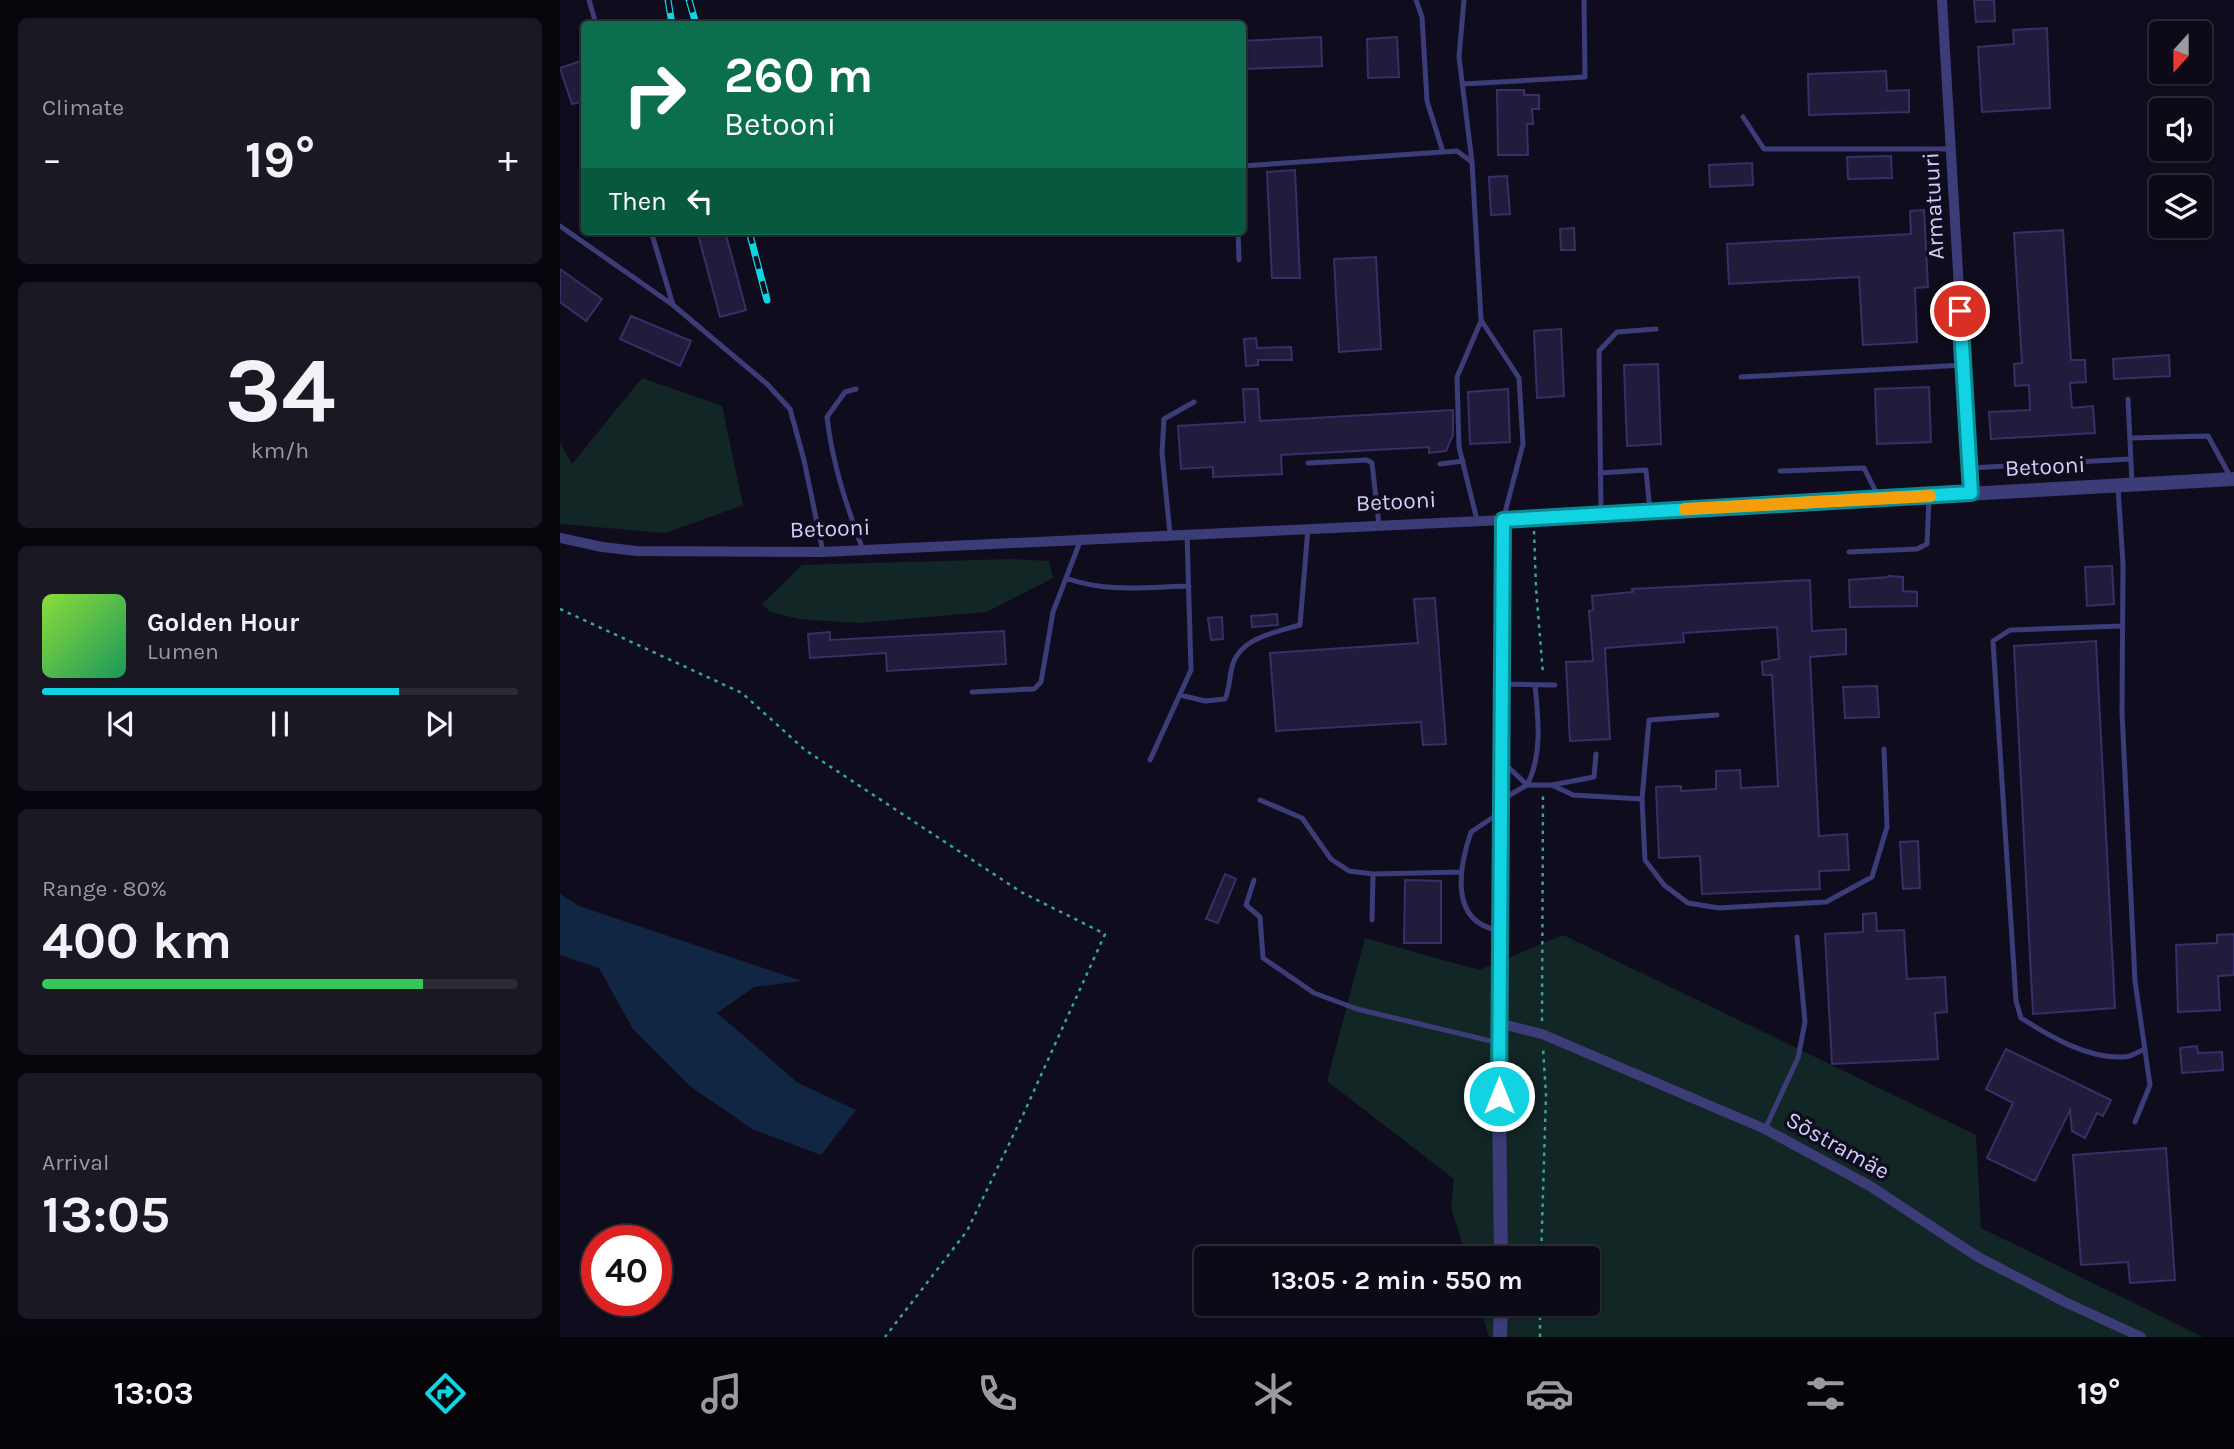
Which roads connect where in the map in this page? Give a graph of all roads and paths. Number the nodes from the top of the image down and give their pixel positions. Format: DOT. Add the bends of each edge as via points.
graph roads {
  1 [pos="589,0"];
  2 [pos="1416,0"];
  3 [pos="1464,0"];
  4 [pos="1584,0"];
  5 [pos="1942,0"];
  6 [pos="595,21"];
  7 [pos="1463,85"];
  8 [pos="1743,117"];
  9 [pos="1951,149"];
  10 [pos="1443,152"];
  11 [pos="1472,162"];
  12 [pos="1246,166"];
  13 [pos="560,226"];
  14 [pos="652,235"];
  15 [pos="1238,235"];
  16 [pos="1239,260"];
  17 [pos="673,305"];
  18 [pos="1481,320"];
  19 [pos="1657,329"];
  20 [pos="1964,365"];
  21 [pos="1741,377"];
  22 [pos="856,389"];
  23 [pos="2128,399"];
  24 [pos="1195,402"];
  25 [pos="2130,438"];
  26 [pos="2131,459"];
  27 [pos="1462,461"];
  28 [pos="1308,463"];
  29 [pos="1440,464"];
  30 [pos="1970,468"];
  31 [pos="1780,471"];
  32 [pos="1601,473"];
  33 [pos="2233,479"];
  34 [pos="2125,485"];
  35 [pos="1971,493"];
  36 [pos="1929,496"];
  37 [pos="1879,499"];
  38 [pos="1650,511"];
  39 [pos="1601,514"];
  40 [pos="1533,518"];
  41 [pos="1477,520"];
  42 [pos="1503,520"];
  43 [pos="1380,525"];
  44 [pos="1308,528"];
  45 [pos="1187,533"];
  46 [pos="1170,534"];
  47 [pos="560,538"];
  48 [pos="1081,539"];
  49 [pos="863,550"];
  50 [pos="823,552"];
  51 [pos="1849,552"];
  52 [pos="1066,578"];
  53 [pos="1189,586"];
  54 [pos="560,609"];
  55 [pos="2122,626"];
  56 [pos="1502,684"];
  57 [pos="1535,685"];
  58 [pos="1544,685"];
  59 [pos="1555,685"];
  60 [pos="972,692"];
  61 [pos="1180,695"];
  62 [pos="1717,715"];
  63 [pos="1884,749"];
  64 [pos="1596,754"];
  65 [pos="1501,759"];
  66 [pos="1150,760"];
  67 [pos="1527,785"];
  68 [pos="1552,785"];
  69 [pos="1543,786"];
  70 [pos="1642,799"];
  71 [pos="1260,800"];
  72 [pos="1501,806"];
  73 [pos="1461,872"];
  74 [pos="1373,874"];
  75 [pos="1254,880"];
  76 [pos="1372,920"];
  77 [pos="1499,930"];
  78 [pos="1797,937"];
  79 [pos="1498,1023"];
  80 [pos="1542,1034"];
  81 [pos="1499,1042"];
  82 [pos="2145,1049"];
  83 [pos="2134,1122"];
  84 [pos="1765,1129"];
  85 [pos="1501,1246"];
  86 [pos="1542,1246"];
  87 [pos="1501,1316"];
  88 [pos="1540,1316"];
  89 [pos="885,1337"];
  90 [pos="1500,1337"];
  91 [pos="1540,1337"];
  92 [pos="2141,1337"];
  1 -- 6 [label="lane"];
  2 -- 10 [label="lane" via="1422,16 1427,101"];
  3 -- 7 [label="lane"];
  4 -- 7 [label="lane" via="1585,77"];
  5 -- 9 [label="street, Armatuuri"];
  7 -- 11 [label="lane"];
  8 -- 9 [label="lane" via="1764,149"];
  9 -- 20 [label="street, Armatuuri"];
  10 -- 11 [label="lane" via="1457,151"];
  10 -- 12 [label="lane"];
  11 -- 18 [label="lane"];
  13 -- 17 [label="lane"];
  14 -- 17 [label="lane"];
  15 -- 16 [label="lane"];
  17 -- 50 [label="lane" via="790,409"];
  18 -- 27 [label="lane" via="1457,377"];
  18 -- 42 [label="lane" via="1519,378 1523,444"];
  19 -- 32 [label="lane" via="1618,332 1599,351"];
  20 -- 21 [label="lane"];
  20 -- 30 [label="street, Armatuuri"];
  22 -- 49 [label="lane" via="845,392 827,417 849,514"];
  23 -- 25 [label="lane"];
  24 -- 46 [label="lane" via="1164,418 1162,453"];
  25 -- 26 [label="lane"];
  25 -- 33 [label="lane" via="2208,436"];
  26 -- 30 [label="lane"];
  26 -- 34 [label="lane"];
  27 -- 29 [label="lane"];
  27 -- 41 [label="lane"];
  28 -- 43 [label="lane" via="1372,463"];
  30 -- 35 [label="street, Armatuuri"];
  31 -- 37 [label="lane" via="1864,468"];
  32 -- 38 [label="lane" via="1646,470"];
  32 -- 39 [label="lane"];
  33 -- 34 [label="street, Betooni"];
  34 -- 35 [label="street, Betooni"];
  34 -- 55 [label="lane"];
  35 -- 36 [label="street, Betooni"];
  36 -- 37 [label="street, Betooni"];
  36 -- 51 [label="lane" via="1927,544 1917,549"];
  37 -- 38 [label="street, Betooni"];
  38 -- 39 [label="street, Betooni"];
  39 -- 40 [label="street, Betooni"];
  40 -- 42 [label="street, Betooni"];
  40 -- 58 [label="path"];
  41 -- 42 [label="street, Betooni"];
  41 -- 43 [label="street, Betooni"];
  42 -- 56 [label="street"];
  43 -- 44 [label="street, Betooni"];
  44 -- 45 [label="street, Betooni"];
  44 -- 61 [label="lane" via="1300,625 1243,648 1233,664 1224,699 1205,701"];
  45 -- 46 [label="street, Betooni"];
  45 -- 53 [label="lane"];
  46 -- 48 [label="street, Betooni"];
  47 -- 50 [label="street, Betooni" via="637,551"];
  48 -- 49 [label="street, Betooni"];
  48 -- 52 [label="lane"];
  49 -- 50 [label="street, Betooni"];
  52 -- 53 [label="lane" via="1112,588"];
  52 -- 60 [label="lane" via="1053,612 1041,682 1034,689"];
  53 -- 61 [label="lane" via="1191,670"];
  54 -- 89 [label="path" via="742,693 805,750 1021,892 1105,934 967,1231"];
  55 -- 82 [label="lane" via="2134,981"];
  55 -- 82 [label="lane" via="2010,630 1993,641 2016,1001 2021,1018 2054,1039 2094,1053 2126,1057"];
  56 -- 57 [label="lane"];
  56 -- 65 [label="street"];
  57 -- 58 [label="lane"];
  57 -- 67 [label="lane" via="1537,751"];
  58 -- 59 [label="lane"];
  61 -- 66 [label="lane"];
  62 -- 70 [label="lane" via="1649,720"];
  63 -- 70 [label="lane" via="1887,827 1872,877 1826,902 1719,908 1688,903 1664,885 1645,860"];
  64 -- 68 [label="lane" via="1594,777"];
  65 -- 67 [label="lane"];
  65 -- 72 [label="street"];
  67 -- 69 [label="lane"];
  67 -- 72 [label="lane"];
  68 -- 69 [label="lane"];
  68 -- 70 [label="lane" via="1573,795"];
  69 -- 80 [label="path"];
  71 -- 74 [label="lane" via="1302,818 1331,859 1349,871"];
  72 -- 73 [label="lane" via="1471,832"];
  72 -- 77 [label="street"];
  73 -- 74 [label="lane"];
  73 -- 77 [label="lane" via="1472,919"];
  74 -- 76 [label="lane"];
  75 -- 81 [label="lane" via="1246,905 1260,917 1263,958 1314,993 1357,1009"];
  77 -- 79 [label="street"];
  78 -- 84 [label="lane" via="1805,1022 1798,1058"];
  79 -- 80 [label="street, Sõstramäe"];
  79 -- 81 [label="street"];
  80 -- 84 [label="street, Sõstramäe"];
  80 -- 86 [label="path" via="1546,1095"];
  81 -- 85 [label="street"];
  82 -- 83 [label="lane" via="2150,1085"];
  84 -- 92 [label="street, Sõstramäe" via="1870,1186 1978,1257"];
  87 -- 90 [label="street"];
  88 -- 91 [label="path"];
}
